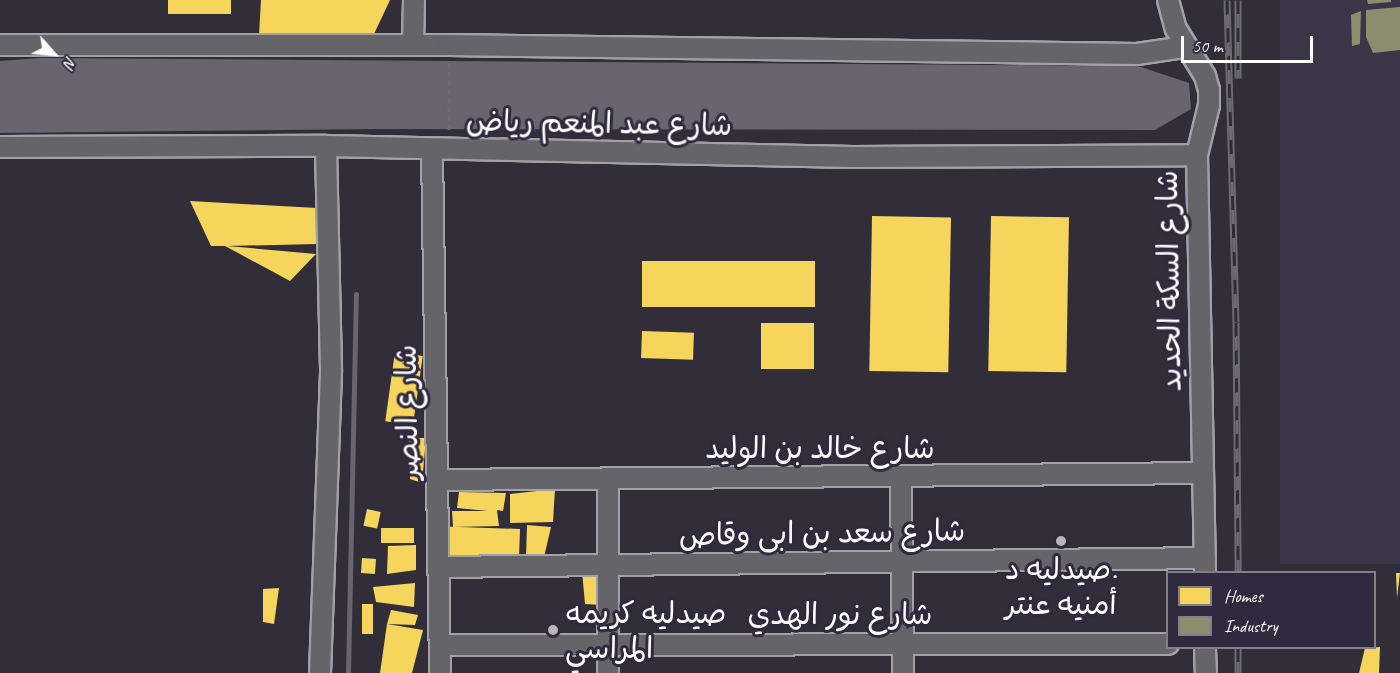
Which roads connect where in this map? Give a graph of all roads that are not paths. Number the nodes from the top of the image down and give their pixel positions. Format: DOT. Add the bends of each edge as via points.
graph roads {
  1 [pos="414,0"];
  2 [pos="1168,0"];
  3 [pos="413,44"];
  4 [pos="0,45"];
  5 [pos="1185,47"];
  6 [pos="326,146"];
  7 [pos="0,147"];
  8 [pos="441,150"];
  9 [pos="1197,155"];
  10 [pos="1203,473"];
  11 [pos="901,478"];
  12 [pos="608,479"];
  13 [pos="438,480"];
  14 [pos="902,562"];
  15 [pos="1205,565"];
  16 [pos="608,566"];
  17 [pos="439,567"];
  18 [pos="608,644"];
  19 [pos="903,644"];
  20 [pos="1166,644"];
  21 [pos="440,645"];
  22 [pos="1205,649"];
  23 [pos="320,673"];
  24 [pos="440,673"];
  25 [pos="608,673"];
  26 [pos="903,673"];
  27 [pos="1206,673"];
  1 -- 3 [label="street"];
  2 -- 5 [label="street, شارع السكة الحديد"];
  3 -- 4 [label="street"];
  3 -- 5 [label="street" via="1137,54"];
  5 -- 9 [label="street, شارع السكة الحديد" via="1209,90"];
  6 -- 7 [label="street, شارع عبد المنعم رياض"];
  6 -- 8 [label="street, شارع عبد المنعم رياض"];
  6 -- 23 [label="street" via="331,369"];
  8 -- 9 [label="street, شارع عبد المنعم رياض" via="853,158"];
  8 -- 13 [label="street, شارع النصر"];
  9 -- 10 [label="street, شارع السكة الحديد"];
  10 -- 11 [label="street, شارع خالد بن الوليد"];
  10 -- 15 [label="street, شارع السكة الحديد"];
  11 -- 12 [label="street, شارع خالد بن الوليد"];
  11 -- 14 [label="street"];
  12 -- 13 [label="street, شارع خالد بن الوليد"];
  12 -- 16 [label="street"];
  13 -- 17 [label="street, شارع النصر"];
  14 -- 15 [label="street, شارع سعد بن ابى وقاص"];
  14 -- 16 [label="street, شارع سعد بن ابى وقاص"];
  14 -- 19 [label="street"];
  16 -- 17 [label="street, شارع سعد بن ابى وقاص"];
  16 -- 18 [label="street"];
  17 -- 21 [label="street, شارع النصر"];
  18 -- 19 [label="street, شارع نور الهدي"];
  18 -- 21 [label="street, شارع نور الهدي"];
  18 -- 25 [label="street"];
  19 -- 20 [label="street, شارع نور الهدي"];
  19 -- 26 [label="street"];
  21 -- 24 [label="street, شارع النصر"];
  22 -- 27 [label="street"];
}
